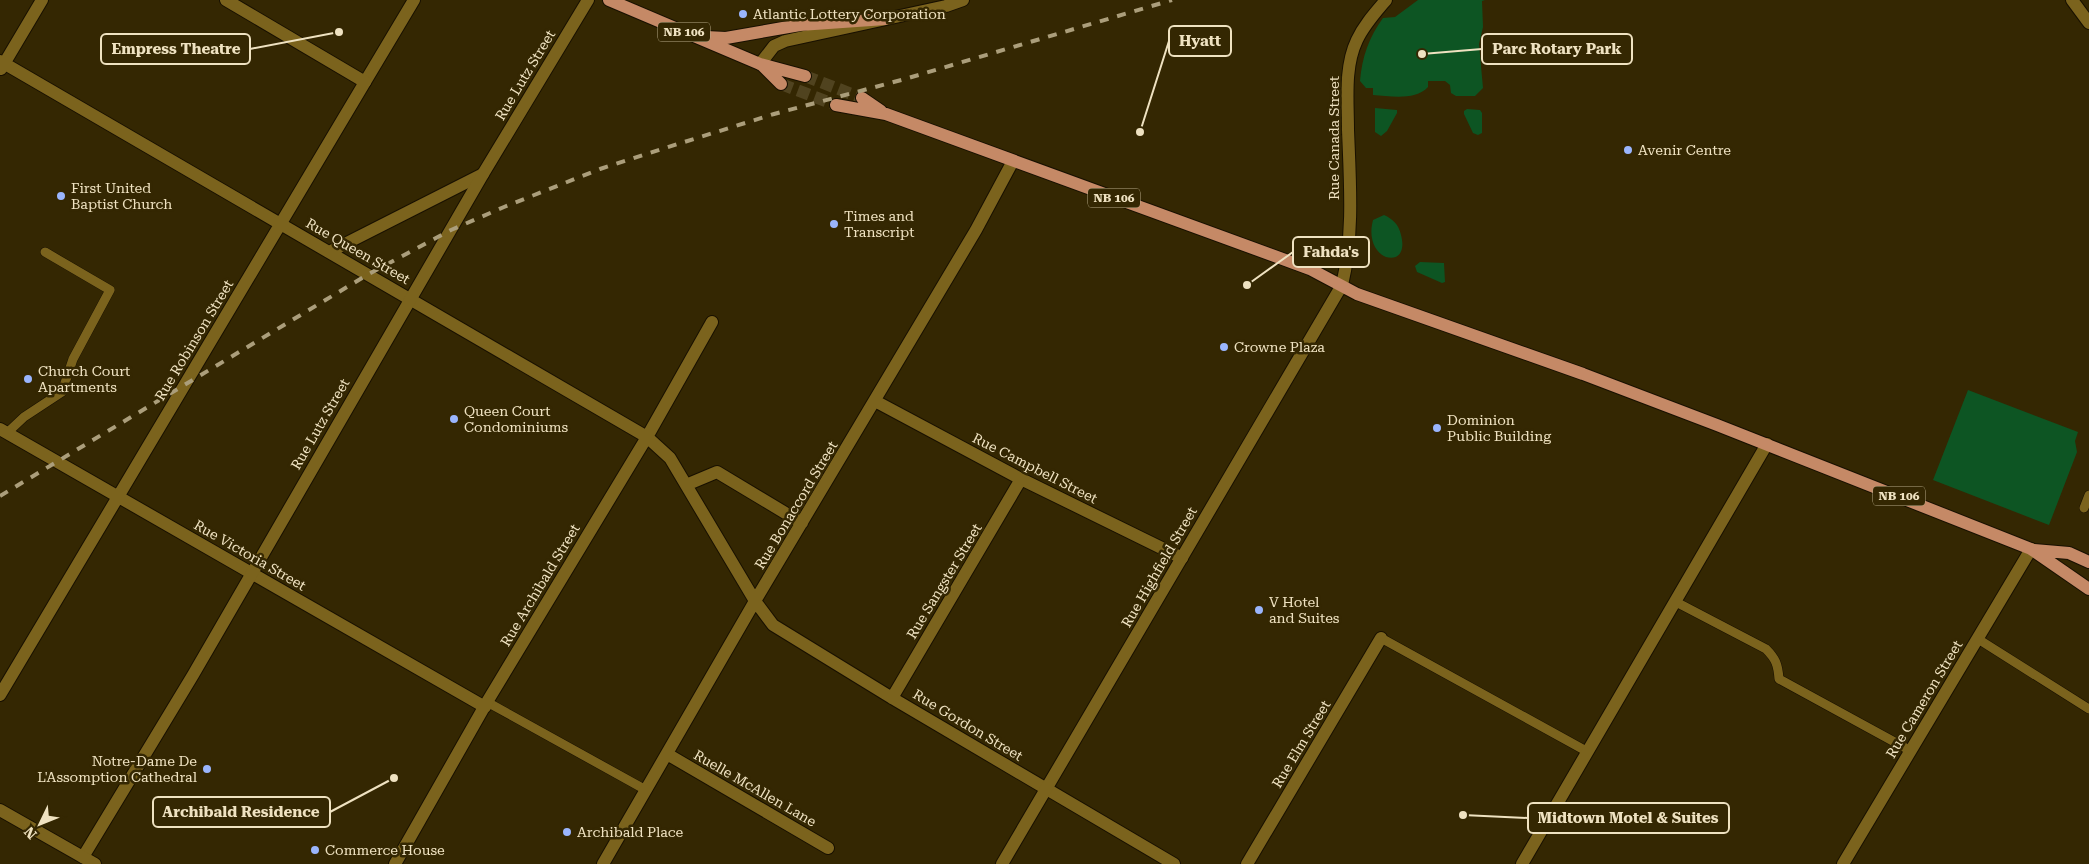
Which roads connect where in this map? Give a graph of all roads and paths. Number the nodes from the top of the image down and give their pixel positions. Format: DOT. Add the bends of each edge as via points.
graph roads {
  1 [pos="42,0"];
  2 [pos="414,0"];
  3 [pos="588,0"];
  4 [pos="609,0"];
  5 [pos="964,0"];
  6 [pos="1386,0"];
  7 [pos="2072,0"];
  8 [pos="234,2"];
  9 [pos="885,20"];
  10 [pos="2089,23"];
  11 [pos="689,34"];
  12 [pos="760,64"];
  13 [pos="1,65"];
  14 [pos="805,76"];
  15 [pos="365,82"];
  16 [pos="781,84"];
  17 [pos="862,98"];
  18 [pos="836,106"];
  19 [pos="886,114"];
  20 [pos="1013,161"];
  21 [pos="483,174"];
  22 [pos="280,223"];
  23 [pos="45,252"];
  24 [pos="329,252"];
  25 [pos="1342,285"];
  26 [pos="411,299"];
  27 [pos="712,322"];
  28 [pos="876,401"];
  29 [pos="3,431"];
  30 [pos="647,437"];
  31 [pos="1768,444"];
  32 [pos="1021,479"];
  33 [pos="686,485"];
  34 [pos="2089,495"];
  35 [pos="118,497"];
  36 [pos="2084,508"];
  37 [pos="802,523"];
  38 [pos="2031,549"];
  39 [pos="1182,558"];
  40 [pos="2089,562"];
  41 [pos="250,573"];
  42 [pos="2089,589"];
  43 [pos="755,602"];
  44 [pos="1676,602"];
  45 [pos="1381,638"];
  46 [pos="1978,639"];
  47 [pos="0,695"];
  48 [pos="892,698"];
  49 [pos="486,705"];
  50 [pos="2089,709"];
  51 [pos="1911,751"];
  52 [pos="1588,752"];
  53 [pos="667,754"];
  54 [pos="1045,789"];
  55 [pos="646,790"];
  56 [pos="0,810"];
  57 [pos="828,848"];
  58 [pos="81,860"];
  59 [pos="95,864"];
  60 [pos="395,864"];
  61 [pos="603,864"];
  62 [pos="1002,864"];
  63 [pos="1174,864"];
  64 [pos="1247,864"];
  65 [pos="1522,864"];
  66 [pos="1843,864"];
  1 -- 13 [label="street"];
  2 -- 15 [label="street, Rue Robinson Street"];
  3 -- 21 [label="street, Rue Lutz Street"];
  4 -- 11 [label="main road, NB 106"];
  5 -- 9 [label="street"];
  6 -- 25 [label="street, Rue Canada Street" via="1368,20 1350,59 1348,259"];
  7 -- 10 [label="street"];
  8 -- 15 [label="street"];
  9 -- 11 [label="main road" via="800,25 726,38"];
  9 -- 12 [label="street" via="785,41 774,46"];
  11 -- 12 [label="main road, NB 106"];
  12 -- 14 [label="main road, NB 106"];
  12 -- 16 [label="main road, NB 106"];
  13 -- 22 [label="street, Rue Queen Street"];
  15 -- 22 [label="street, Rue Robinson Street"];
  17 -- 19 [label="main road, NB 106"];
  18 -- 19 [label="main road, NB 106"];
  19 -- 20 [label="main road, NB 106"];
  20 -- 25 [label="main road, NB 106" via="1310,268"];
  20 -- 28 [label="street, Rue Bonaccord Street"];
  21 -- 24 [label="street"];
  21 -- 26 [label="street, Rue Lutz Street"];
  22 -- 24 [label="street, Rue Queen Street"];
  22 -- 35 [label="street, Rue Robinson Street"];
  23 -- 29 [label="lane" via="110,290 73,359 62,392"];
  24 -- 26 [label="street, Rue Queen Street"];
  25 -- 31 [label="main road, NB 106" via="1357,294"];
  25 -- 39 [label="street, Rue Highfield Street"];
  26 -- 30 [label="street, Rue Queen Street"];
  26 -- 41 [label="street, Rue Lutz Street"];
  27 -- 30 [label="street, Rue Archibald Street"];
  28 -- 32 [label="street, Rue Campbell Street"];
  28 -- 37 [label="street, Rue Bonaccord Street"];
  29 -- 35 [label="street, Rue Victoria Street"];
  30 -- 33 [label="street, Rue Queen Street" via="670,458"];
  30 -- 49 [label="street, Rue Archibald Street"];
  31 -- 38 [label="main road, NB 106"];
  31 -- 44 [label="street"];
  32 -- 39 [label="street, Rue Campbell Street"];
  32 -- 48 [label="street, Rue Sangster Street"];
  33 -- 37 [label="street" via="717,472"];
  33 -- 43 [label="street, Rue Queen Street"];
  34 -- 36 [label="lane"];
  35 -- 41 [label="street, Rue Victoria Street"];
  35 -- 47 [label="street, Rue Robinson Street"];
  37 -- 43 [label="street, Rue Bonaccord Street"];
  38 -- 40 [label="main road, NB 106" via="2069,553"];
  38 -- 42 [label="main road, NB 106"];
  38 -- 46 [label="street, Rue Cameron Street"];
  39 -- 54 [label="street, Rue Highfield Street"];
  41 -- 49 [label="street, Rue Victoria Street"];
  41 -- 58 [label="street, Rue Lutz Street" via="193,675"];
  43 -- 48 [label="street, Rue Gordon Street" via="773,625"];
  43 -- 53 [label="street, Rue Bonaccord Street"];
  44 -- 51 [label="lane" via="1766,648 1778,665 1779,680"];
  44 -- 52 [label="street"];
  45 -- 52 [label="lane"];
  45 -- 64 [label="street, Rue Elm Street"];
  46 -- 50 [label="lane"];
  46 -- 51 [label="street, Rue Cameron Street"];
  48 -- 54 [label="street, Rue Gordon Street"];
  49 -- 55 [label="lane"];
  49 -- 60 [label="street, Rue Archibald Street"];
  51 -- 66 [label="street, Rue Cameron Street"];
  52 -- 65 [label="street"];
  53 -- 55 [label="street, Rue Bonaccord Street"];
  53 -- 57 [label="street, Ruelle McAllen Lane"];
  54 -- 62 [label="street, Rue Highfield Street"];
  54 -- 63 [label="street, Rue Gordon Street"];
  55 -- 61 [label="street, Rue Bonaccord Street"];
  56 -- 58 [label="street"];
  58 -- 59 [label="street"];
}
